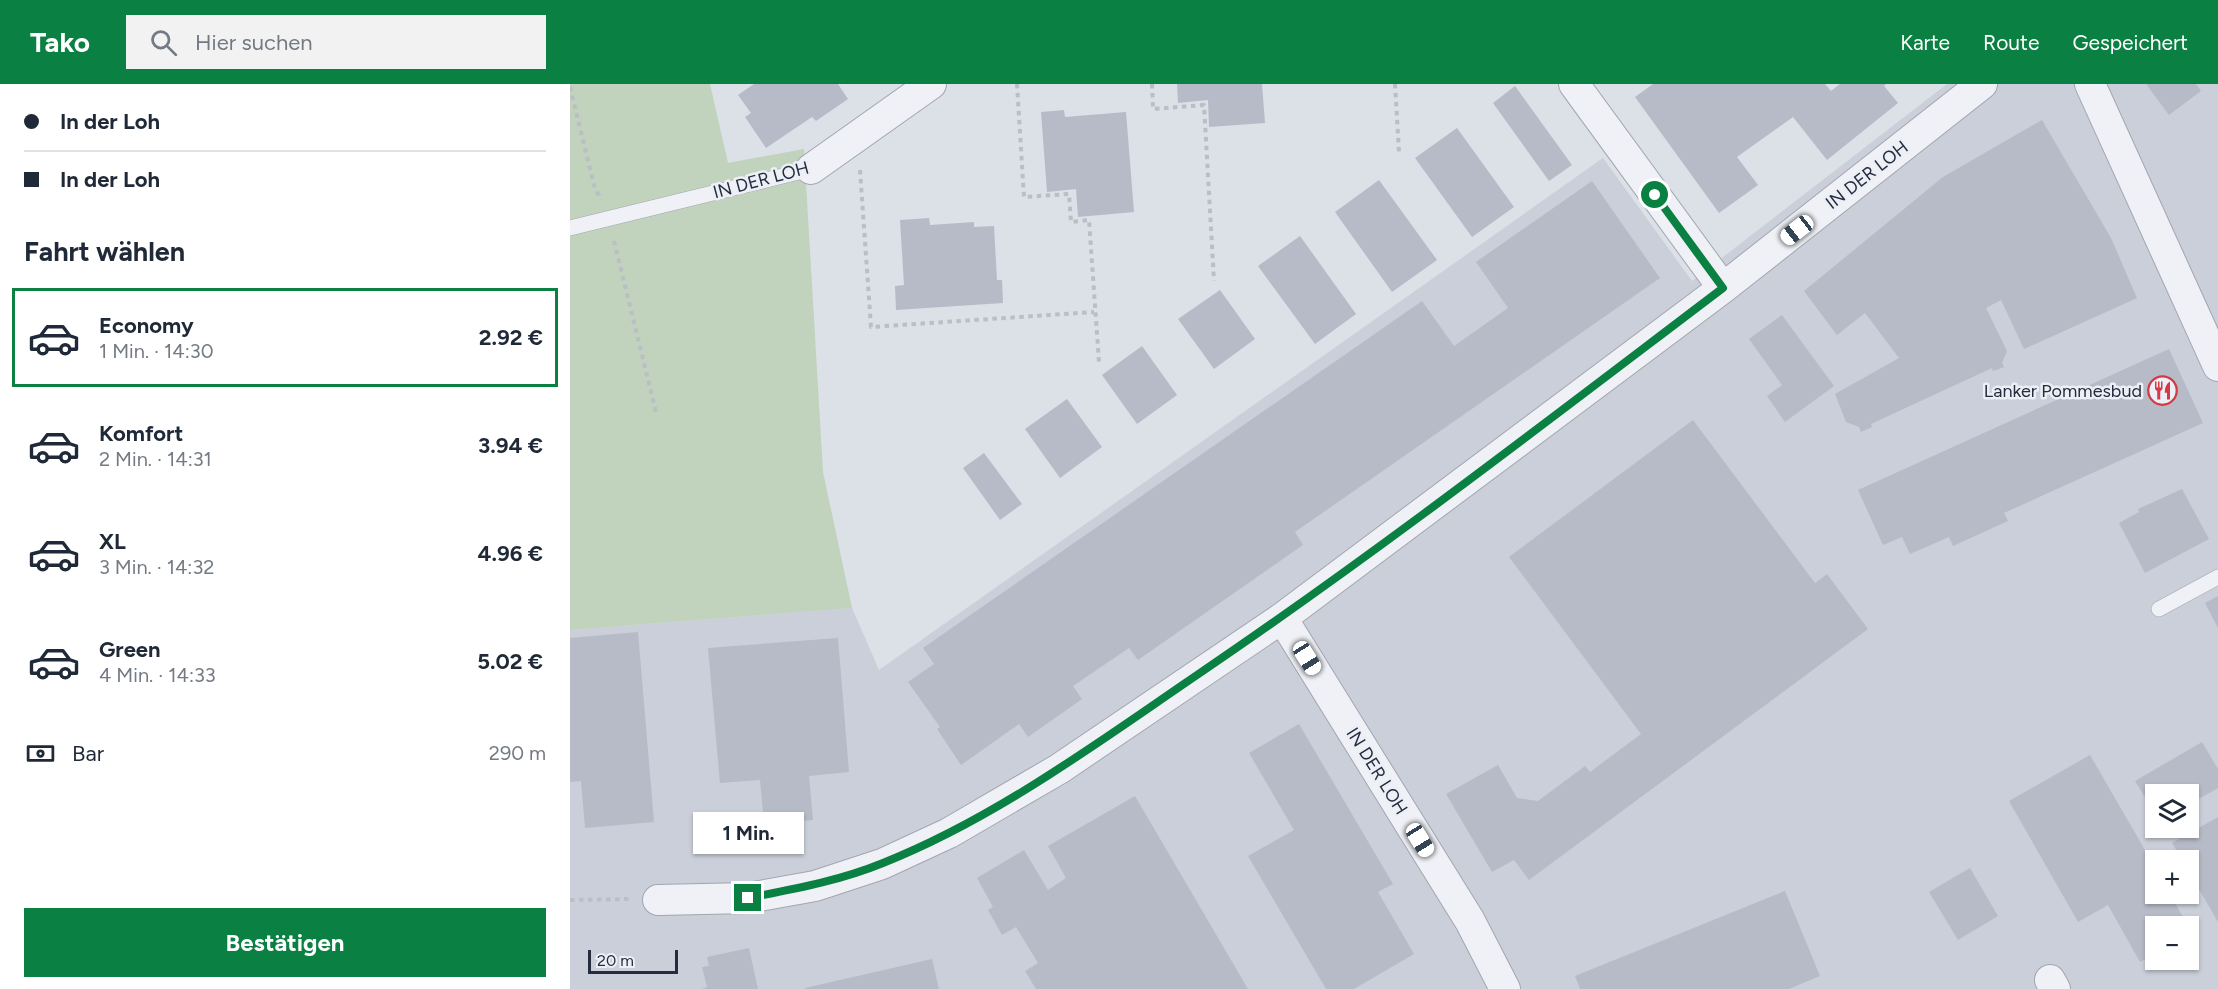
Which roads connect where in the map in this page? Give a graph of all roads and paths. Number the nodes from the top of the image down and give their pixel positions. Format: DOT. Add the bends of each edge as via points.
graph roads {
  1 [pos="931,84"];
  2 [pos="1017,84"];
  3 [pos="1152,84"];
  4 [pos="1395,84"];
  5 [pos="1574,84"];
  6 [pos="1982,84"];
  7 [pos="2090,84"];
  8 [pos="570,87"];
  9 [pos="858,136"];
  10 [pos="1400,152"];
  11 [pos="811,169"];
  12 [pos="609,219"];
  13 [pos="570,228"];
  14 [pos="1214,282"];
  15 [pos="1723,288"];
  16 [pos="1094,312"];
  17 [pos="1099,362"];
  18 [pos="2218,366"];
  19 [pos="656,412"];
  20 [pos="2218,577"];
  21 [pos="2159,609"];
  22 [pos="1282,618"];
  23 [pos="570,900"];
  24 [pos="658,900"];
  25 [pos="1506,989"];
  1 -- 9 [label="street, IN DER LOH"];
  2 -- 16 [label="path" via="1024,197 1069,195 1071,222 1089,220"];
  3 -- 14 [label="path" via="1153,109 1204,105"];
  4 -- 10 [label="path"];
  5 -- 15 [label="street"];
  6 -- 15 [label="street, IN DER LOH"];
  7 -- 18 [label="street"];
  8 -- 12 [label="path" via="594,185"];
  9 -- 11 [label="street, IN DER LOH"];
  9 -- 16 [label="path" via="871,327"];
  11 -- 12 [label="lane, IN DER LOH"];
  12 -- 13 [label="lane, IN DER LOH"];
  12 -- 19 [label="path"];
  15 -- 22 [label="street, IN DER LOH"];
  16 -- 17 [label="path"];
  20 -- 21 [label="lane"];
  22 -- 24 [label="street, IN DER LOH" via="1059,769 949,833 882,864 815,886 748,898"];
  22 -- 25 [label="street, IN DER LOH" via="1470,921"];
  23 -- 24 [label="path"];
}
